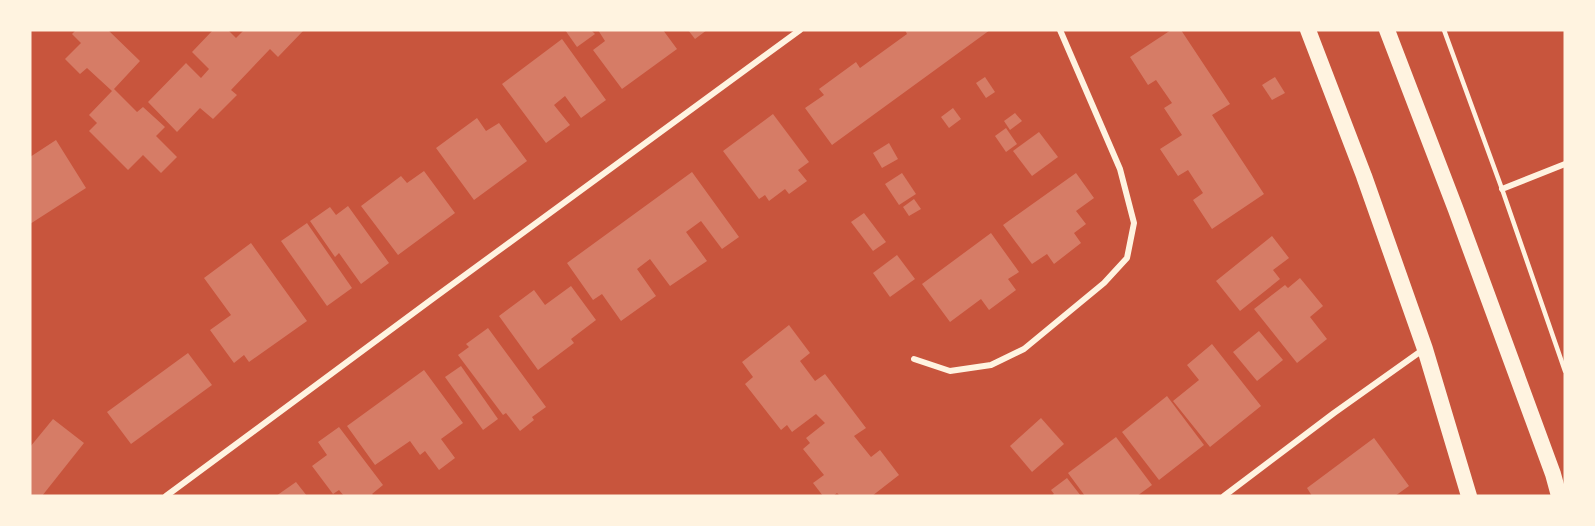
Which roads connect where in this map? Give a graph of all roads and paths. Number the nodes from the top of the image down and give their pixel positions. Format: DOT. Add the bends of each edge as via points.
graph roads {
  1 [pos="800,30"];
  2 [pos="1060,30"];
  3 [pos="1308,30"];
  4 [pos="1387,30"];
  5 [pos="1444,30"];
  6 [pos="1565,164"];
  7 [pos="1502,189"];
  8 [pos="1425,349"];
  9 [pos="914,359"];
  10 [pos="1565,372"];
  11 [pos="166,496"];
  12 [pos="1224,496"];
  13 [pos="1468,496"];
  14 [pos="1559,496"];
  1 -- 11 [label="street"];
  2 -- 9 [label="street" via="1120,169 1134,222 1127,258 1104,283 1024,349 991,365 950,371"];
  3 -- 8 [label="highway"];
  4 -- 14 [label="highway"];
  5 -- 7 [label="lane"];
  6 -- 7 [label="street"];
  7 -- 10 [label="lane"];
  8 -- 12 [label="street"];
  8 -- 13 [label="highway"];
}
